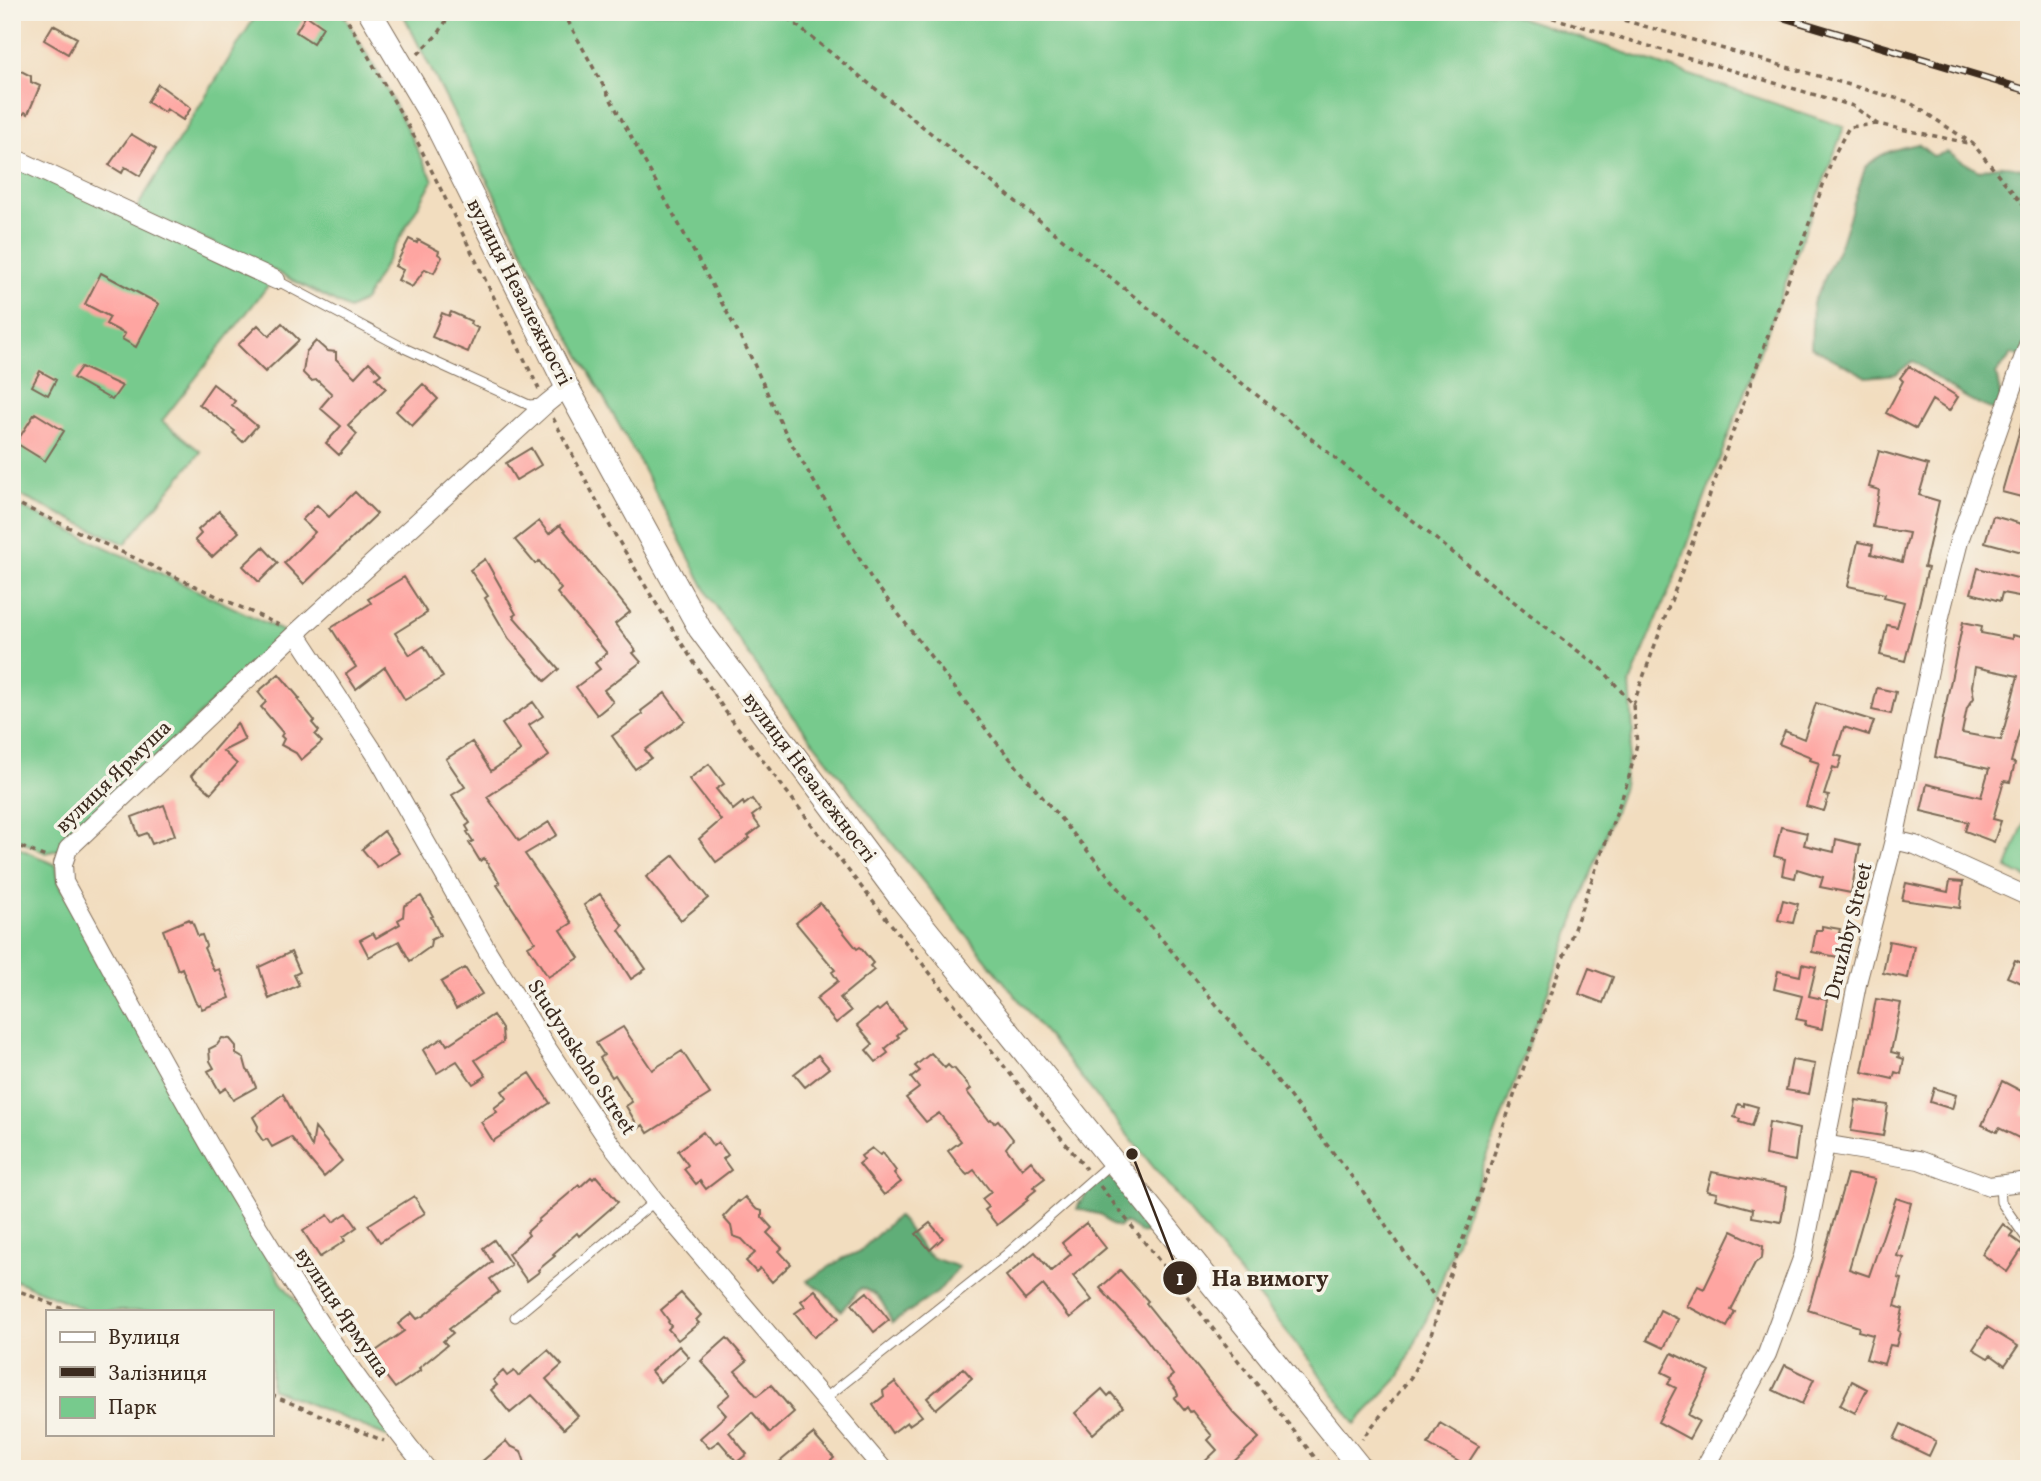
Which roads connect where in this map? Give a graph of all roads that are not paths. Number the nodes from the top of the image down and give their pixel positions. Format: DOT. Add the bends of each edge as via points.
graph roads {
  1 [pos="370,12"];
  2 [pos="12,157"];
  3 [pos="276,280"];
  4 [pos="2029,342"];
  5 [pos="568,387"];
  6 [pos="546,404"];
  7 [pos="296,633"];
  8 [pos="1894,840"];
  9 [pos="2029,897"];
  10 [pos="1824,1144"];
  11 [pos="1113,1161"];
  12 [pos="2029,1181"];
  13 [pos="2000,1185"];
  14 [pos="655,1201"];
  15 [pos="2029,1242"];
  16 [pos="515,1317"];
  17 [pos="822,1400"];
  18 [pos="427,1469"];
  19 [pos="883,1469"];
  20 [pos="1361,1469"];
  21 [pos="1704,1469"];
  1 -- 5 [label="street, вулиця Незалежності" via="434,120"];
  2 -- 3 [label="street"];
  3 -- 6 [label="lane" via="488,387 530,405"];
  4 -- 8 [label="street, Druzhby Street" via="1959,541"];
  5 -- 6 [label="street, вулиця Ярмуша"];
  5 -- 11 [label="street, вулиця Незалежності" via="700,629 898,896"];
  6 -- 7 [label="street, вулиця Ярмуша"];
  7 -- 14 [label="street, Studynskoho Street" via="378,758 547,1048"];
  7 -- 18 [label="street, вулиця Ярмуша" via="68,849 64,882 216,1158 330,1340"];
  8 -- 9 [label="street" via="1915,845"];
  8 -- 10 [label="street, Druzhby Street" via="1858,979"];
  10 -- 13 [label="street" via="1919,1160 1989,1186"];
  10 -- 21 [label="street, Druzhby Street" via="1803,1255 1767,1354"];
  11 -- 17 [label="lane" via="1007,1254"];
  11 -- 20 [label="street, вулиця Незалежності"];
  12 -- 13 [label="street"];
  13 -- 15 [label="lane" via="2001,1202"];
  14 -- 16 [label="lane"];
  14 -- 17 [label="street, Studynskoho Street"];
  17 -- 19 [label="street, Studynskoho Street"];
}
